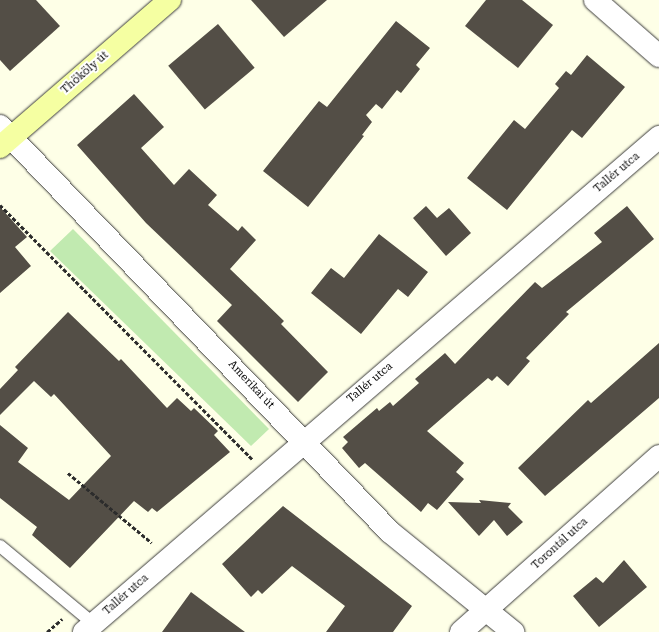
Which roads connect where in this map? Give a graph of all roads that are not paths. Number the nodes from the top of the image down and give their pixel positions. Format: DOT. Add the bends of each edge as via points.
graph roads {
  1 [pos="170,0"];
  2 [pos="594,0"];
  3 [pos="659,56"];
  4 [pos="4,137"];
  5 [pos="659,137"];
  6 [pos="303,440"];
  7 [pos="659,456"];
  8 [pos="0,546"];
  9 [pos="484,611"];
  10 [pos="89,628"];
  11 [pos="461,632"];
  12 [pos="513,632"];
  1 -- 4 [label="main road, Thököly út"];
  2 -- 3 [label="street"];
  4 -- 6 [label="street, Amerikai út"];
  5 -- 6 [label="street, Tallér utca"];
  6 -- 9 [label="street, Amerikai út" via="390,532"];
  6 -- 10 [label="street, Tallér utca"];
  7 -- 9 [label="street, Torontál utca"];
  8 -- 10 [label="lane" via="75,608"];
  9 -- 11 [label="street, Torontál utca"];
  9 -- 12 [label="street, Amerikai út"];
}
